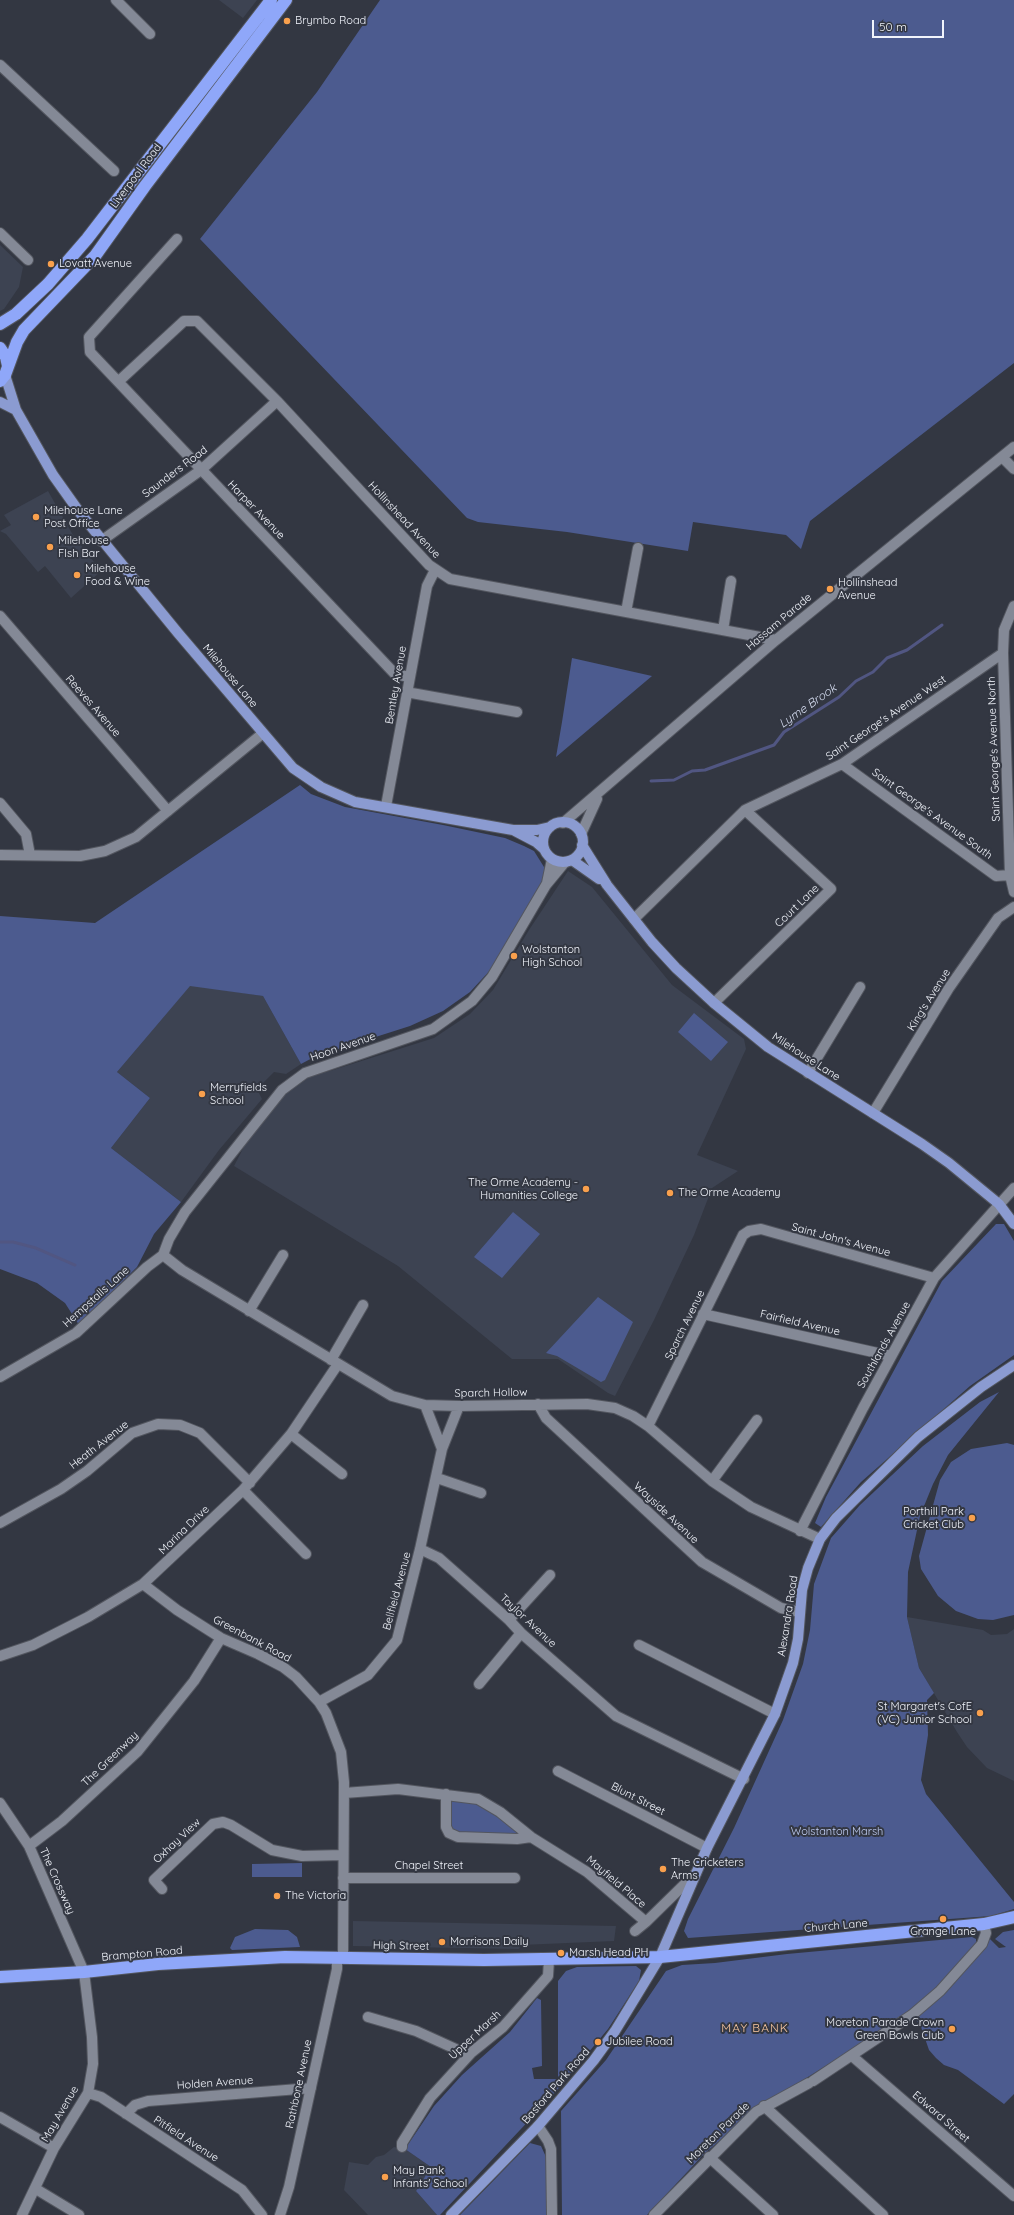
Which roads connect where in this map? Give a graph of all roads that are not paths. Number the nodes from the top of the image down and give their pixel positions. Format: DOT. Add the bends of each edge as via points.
graph roads {
  1 [pos="116,0"];
  2 [pos="271,0"];
  3 [pos="286,0"];
  4 [pos="150,34"];
  5 [pos="0,65"];
  6 [pos="114,171"];
  7 [pos="0,233"];
  8 [pos="177,238"];
  9 [pos="28,260"];
  10 [pos="0,324"];
  11 [pos="0,348"];
  12 [pos="4,374"];
  13 [pos="119,381"];
  14 [pos="277,401"];
  15 [pos="0,402"];
  16 [pos="16,410"];
  17 [pos="1014,447"];
  18 [pos="1002,457"];
  19 [pos="1014,469"];
  20 [pos="201,470"];
  21 [pos="101,541"];
  22 [pos="638,548"];
  23 [pos="435,570"];
  24 [pos="732,581"];
  25 [pos="1014,606"];
  26 [pos="626,612"];
  27 [pos="0,616"];
  28 [pos="723,630"];
  29 [pos="776,640"];
  30 [pos="1003,653"];
  31 [pos="409,677"];
  32 [pos="406,692"];
  33 [pos="517,712"];
  34 [pos="262,734"];
  35 [pos="842,764"];
  36 [pos="601,792"];
  37 [pos="0,803"];
  38 [pos="386,806"];
  39 [pos="745,810"];
  40 [pos="168,812"];
  41 [pos="563,823"];
  42 [pos="550,827"];
  43 [pos="513,830"];
  44 [pos="581,834"];
  45 [pos="582,845"];
  46 [pos="544,849"];
  47 [pos="30,855"];
  48 [pos="0,856"];
  49 [pos="552,859"];
  50 [pos="568,861"];
  51 [pos="1010,874"];
  52 [pos="546,885"];
  53 [pos="607,885"];
  54 [pos="1014,892"];
  55 [pos="1014,907"];
  56 [pos="634,919"];
  57 [pos="860,987"];
  58 [pos="714,1004"];
  59 [pos="808,1073"];
  60 [pos="873,1113"];
  61 [pos="1014,1188"];
  62 [pos="999,1204"];
  63 [pos="1014,1224"];
  64 [pos="743,1235"];
  65 [pos="163,1255"];
  66 [pos="283,1255"];
  67 [pos="934,1278"];
  68 [pos="363,1305"];
  69 [pos="248,1311"];
  70 [pos="703,1314"];
  71 [pos="891,1356"];
  72 [pos="334,1362"];
  73 [pos="1014,1365"];
  74 [pos="0,1377"];
  75 [pos="538,1404"];
  76 [pos="425,1405"];
  77 [pos="459,1406"];
  78 [pos="757,1420"];
  79 [pos="648,1426"];
  80 [pos="291,1434"];
  81 [pos="442,1449"];
  82 [pos="342,1474"];
  83 [pos="437,1478"];
  84 [pos="712,1481"];
  85 [pos="247,1486"];
  86 [pos="481,1493"];
  87 [pos="0,1523"];
  88 [pos="800,1531"];
  89 [pos="820,1539"];
  90 [pos="420,1549"];
  91 [pos="306,1554"];
  92 [pos="550,1575"];
  93 [pos="143,1584"];
  94 [pos="799,1612"];
  95 [pos="509,1620"];
  96 [pos="521,1633"];
  97 [pos="221,1638"];
  98 [pos="639,1645"];
  99 [pos="0,1656"];
  100 [pos="479,1684"];
  101 [pos="319,1702"];
  102 [pos="775,1714"];
  103 [pos="558,1771"];
  104 [pos="744,1779"];
  105 [pos="344,1793"];
  106 [pos="446,1794"];
  107 [pos="0,1803"];
  108 [pos="531,1837"];
  109 [pos="29,1846"];
  110 [pos="707,1848"];
  111 [pos="343,1855"];
  112 [pos="696,1873"];
  113 [pos="343,1875"];
  114 [pos="515,1878"];
  115 [pos="162,1889"];
  116 [pos="1014,1917"];
  117 [pos="646,1922"];
  118 [pos="984,1924"];
  119 [pos="635,1931"];
  120 [pos="285,1957"];
  121 [pos="660,1957"];
  122 [pos="340,1958"];
  123 [pos="549,1960"];
  124 [pos="84,1972"];
  125 [pos="0,1977"];
  126 [pos="368,2017"];
  127 [pos="469,2056"];
  128 [pos="852,2056"];
  129 [pos="311,2088"];
  130 [pos="88,2093"];
  131 [pos="764,2106"];
  132 [pos="126,2114"];
  133 [pos="0,2118"];
  134 [pos="538,2126"];
  135 [pos="402,2147"];
  136 [pos="54,2148"];
  137 [pos="709,2157"];
  138 [pos="36,2189"];
  139 [pos="1014,2196"];
  140 [pos="662,2209"];
  141 [pos="22,2215"];
  142 [pos="79,2215"];
  143 [pos="262,2215"];
  144 [pos="280,2215"];
  145 [pos="452,2215"];
  146 [pos="552,2215"];
  147 [pos="772,2215"];
  148 [pos="883,2215"];
  1 -- 4 [label="street"];
  2 -- 10 [label="highway, Liverpool Road" via="87,239 48,284 16,314"];
  3 -- 12 [label="highway, Liverpool Road" via="95,256 24,330"];
  5 -- 6 [label="street"];
  7 -- 9 [label="street"];
  8 -- 13 [label="street, Harper Avenue" via="89,337 90,352"];
  11 -- 12 [label="highway" via="6,356"];
  12 -- 16 [label="main road, Milehouse Lane"];
  13 -- 14 [label="street, Hollinshead Avenue" via="184,321 198,321"];
  13 -- 20 [label="street, Harper Avenue"];
  14 -- 20 [label="street, Saunders Road"];
  14 -- 23 [label="street, Hollinshead Avenue"];
  15 -- 16 [label="main road"];
  16 -- 21 [label="main road, Milehouse Lane" via="53,475"];
  17 -- 18 [label="street, Hassam Parade"];
  18 -- 19 [label="street"];
  18 -- 29 [label="street, Hassam Parade"];
  20 -- 21 [label="street, Saunders Road"];
  20 -- 31 [label="street, Harper Avenue" via="395,674"];
  21 -- 34 [label="main road, Milehouse Lane"];
  22 -- 26 [label="street"];
  23 -- 26 [label="street, Hollinshead Avenue" via="450,579"];
  23 -- 31 [label="street, Bentley Avenue" via="427,586"];
  24 -- 28 [label="street"];
  25 -- 30 [label="street, Saint George's Avenue North" via="1004,630"];
  26 -- 28 [label="street, Hollinshead Avenue"];
  27 -- 40 [label="street, Reeves Avenue"];
  28 -- 29 [label="street, Hollinshead Avenue"];
  29 -- 36 [label="street, Hassam Parade"];
  30 -- 35 [label="street, Saint George's Avenue West"];
  30 -- 51 [label="street, Saint George's Avenue North"];
  31 -- 32 [label="street, Bentley Avenue"];
  32 -- 33 [label="street"];
  32 -- 38 [label="street, Bentley Avenue"];
  34 -- 38 [label="main road, Milehouse Lane" via="293,768 321,787 354,802"];
  34 -- 40 [label="street"];
  35 -- 39 [label="street, Saint George's Avenue West"];
  35 -- 51 [label="street, Saint George's Avenue South" via="996,876"];
  36 -- 41 [label="street, Hassam Parade"];
  36 -- 44 [label="street, Hassam Parade"];
  37 -- 47 [label="street" via="26,834"];
  38 -- 43 [label="main road, Milehouse Lane"];
  39 -- 56 [label="street, Saint George's Avenue West"];
  39 -- 58 [label="street, Court Lane" via="831,889"];
  40 -- 47 [label="street" via="136,837 105,851 80,856"];
  41 -- 42 [label="main road"];
  41 -- 44 [label="main road" via="574,826"];
  42 -- 43 [label="main road, Milehouse Lane"];
  42 -- 46 [label="main road" via="544,837"];
  43 -- 46 [label="main road, Milehouse Lane"];
  44 -- 45 [label="main road"];
  45 -- 50 [label="main road" via="578,856"];
  45 -- 53 [label="main road, Milehouse Lane"];
  46 -- 49 [label="main road"];
  47 -- 48 [label="street"];
  49 -- 50 [label="main road"];
  49 -- 52 [label="street, Hoon Avenue"];
  50 -- 52 [label="street, Hoon Avenue"];
  50 -- 53 [label="main road, Milehouse Lane" via="581,865"];
  51 -- 54 [label="street, Saint George's Avenue North"];
  52 -- 65 [label="street, Hoon Avenue" via="492,977 472,1002 433,1029 305,1073 282,1090 185,1212"];
  53 -- 56 [label="main road, Milehouse Lane"];
  55 -- 60 [label="street, King's Avenue" via="998,918 949,988"];
  56 -- 58 [label="main road, Milehouse Lane" via="676,968"];
  57 -- 59 [label="street"];
  58 -- 59 [label="main road, Milehouse Lane" via="768,1047"];
  59 -- 60 [label="main road, Milehouse Lane"];
  60 -- 62 [label="main road, Milehouse Lane" via="933,1152"];
  61 -- 62 [label="street, Southlands Avenue"];
  62 -- 63 [label="main road, Milehouse Lane"];
  62 -- 67 [label="street, Southlands Avenue"];
  64 -- 67 [label="street, Saint John's Avenue" via="754,1229 761,1229"];
  64 -- 70 [label="street, Sparch Avenue"];
  65 -- 69 [label="street, Sparch Hollow" via="182,1270"];
  65 -- 74 [label="street, Hempstalls Lane" via="76,1333"];
  66 -- 69 [label="street"];
  67 -- 71 [label="street, Southlands Avenue"];
  68 -- 72 [label="street, Marina Drive"];
  69 -- 72 [label="street, Sparch Hollow"];
  70 -- 71 [label="street, Fairfield Avenue"];
  70 -- 79 [label="street, Sparch Avenue"];
  71 -- 88 [label="street, Southlands Avenue"];
  72 -- 76 [label="street, Sparch Hollow" via="392,1396"];
  72 -- 80 [label="street, Marina Drive"];
  73 -- 89 [label="main road, Alexandra Road" via="981,1387 918,1438 836,1518"];
  75 -- 77 [label="street, Sparch Hollow"];
  75 -- 79 [label="street, Sparch Hollow" via="587,1404 615,1408"];
  75 -- 94 [label="street, Wayside Avenue" via="546,1418 702,1562 781,1608"];
  76 -- 77 [label="street, Sparch Hollow"];
  76 -- 81 [label="street"];
  77 -- 81 [label="street, Bellfield Avenue"];
  78 -- 84 [label="street"];
  79 -- 84 [label="street, Sparch Hollow"];
  80 -- 82 [label="street"];
  80 -- 85 [label="street, Marina Drive"];
  81 -- 83 [label="street, Bellfield Avenue"];
  83 -- 86 [label="street"];
  83 -- 90 [label="street, Bellfield Avenue"];
  84 -- 88 [label="street, Sparch Hollow" via="751,1507"];
  85 -- 87 [label="street, Heath Avenue" via="200,1434 180,1425 158,1424 132,1433 61,1489"];
  85 -- 91 [label="street, Heath Avenue"];
  85 -- 93 [label="street, Marina Drive"];
  88 -- 89 [label="street, Sparch Hollow"];
  89 -- 94 [label="main road, Alexandra Road" via="808,1568"];
  90 -- 95 [label="street, Taylor Avenue" via="439,1558"];
  90 -- 101 [label="street, Bellfield Avenue" via="397,1640 368,1675"];
  92 -- 95 [label="street"];
  93 -- 97 [label="street, Greenbank Road" via="177,1610"];
  93 -- 99 [label="street, Marina Drive" via="88,1617 33,1645"];
  94 -- 102 [label="main road, Alexandra Road" via="798,1640 793,1663"];
  95 -- 96 [label="street, Taylor Avenue"];
  96 -- 100 [label="street"];
  96 -- 104 [label="street, Taylor Avenue" via="616,1716"];
  97 -- 101 [label="street, Greenbank Road" via="283,1667"];
  97 -- 109 [label="street, The Greenway" via="194,1681 138,1751 62,1821"];
  98 -- 102 [label="street"];
  101 -- 105 [label="street, Greenbank Road" via="334,1730 341,1752"];
  102 -- 104 [label="main road, Alexandra Road"];
  103 -- 110 [label="street, Blunt Street"];
  104 -- 110 [label="main road, Alexandra Road"];
  105 -- 106 [label="street, Mayfield Place" via="398,1789"];
  105 -- 111 [label="street, Greenbank Road"];
  106 -- 108 [label="street, Mayfield Place" via="478,1799 500,1812"];
  106 -- 108 [label="street" via="446,1827 449,1833 458,1838"];
  107 -- 109 [label="street, The Crossway"];
  108 -- 117 [label="street, Mayfield Place" via="587,1872"];
  109 -- 124 [label="street, The Crossway"];
  110 -- 112 [label="main road, Alexandra Road"];
  111 -- 113 [label="street, Greenbank Road"];
  111 -- 115 [label="street, Oxhay View" via="302,1856 272,1850 223,1822 213,1824 154,1880"];
  112 -- 117 [label="street, Mayfield Place"];
  112 -- 121 [label="main road, Alexandra Road"];
  113 -- 114 [label="street, Chapel Street"];
  113 -- 122 [label="street, Rathbone Avenue"];
  116 -- 118 [label="highway, Church Lane"];
  117 -- 119 [label="street"];
  118 -- 121 [label="highway, Church Lane"];
  118 -- 128 [label="street, Moreton Parade" via="986,1933 982,1944 940,1991 912,2015"];
  120 -- 122 [label="highway, High Street"];
  120 -- 124 [label="highway, Brampton Road" via="158,1964"];
  121 -- 123 [label="highway, High Street"];
  121 -- 134 [label="main road, Basford Park Road" via="615,2031"];
  122 -- 123 [label="highway, High Street"];
  122 -- 129 [label="street, Rathbone Avenue"];
  123 -- 127 [label="street, Upper Marsh" via="548,1976 503,2027"];
  124 -- 125 [label="highway, Brampton Road"];
  124 -- 130 [label="street, May Avenue" via="93,2064"];
  126 -- 127 [label="street" via="416,2030"];
  127 -- 135 [label="street, Upper Marsh" via="430,2098"];
  128 -- 131 [label="street, Moreton Parade" via="811,2082"];
  128 -- 139 [label="street, Edward Street"];
  129 -- 132 [label="street, Holden Avenue" via="148,2101 135,2105"];
  129 -- 144 [label="street, Rathbone Avenue" via="289,2187"];
  130 -- 132 [label="street, Pitfield Avenue"];
  130 -- 136 [label="street, May Avenue"];
  131 -- 137 [label="street, Moreton Parade"];
  131 -- 148 [label="street"];
  132 -- 143 [label="street, Pitfield Avenue" via="242,2190"];
  133 -- 136 [label="street"];
  134 -- 145 [label="main road, Basford Park Road"];
  134 -- 146 [label="street" via="551,2149"];
  136 -- 138 [label="street, May Avenue"];
  137 -- 140 [label="street, Moreton Parade"];
  137 -- 147 [label="street"];
  138 -- 141 [label="street, May Avenue"];
  138 -- 142 [label="street"];
}
